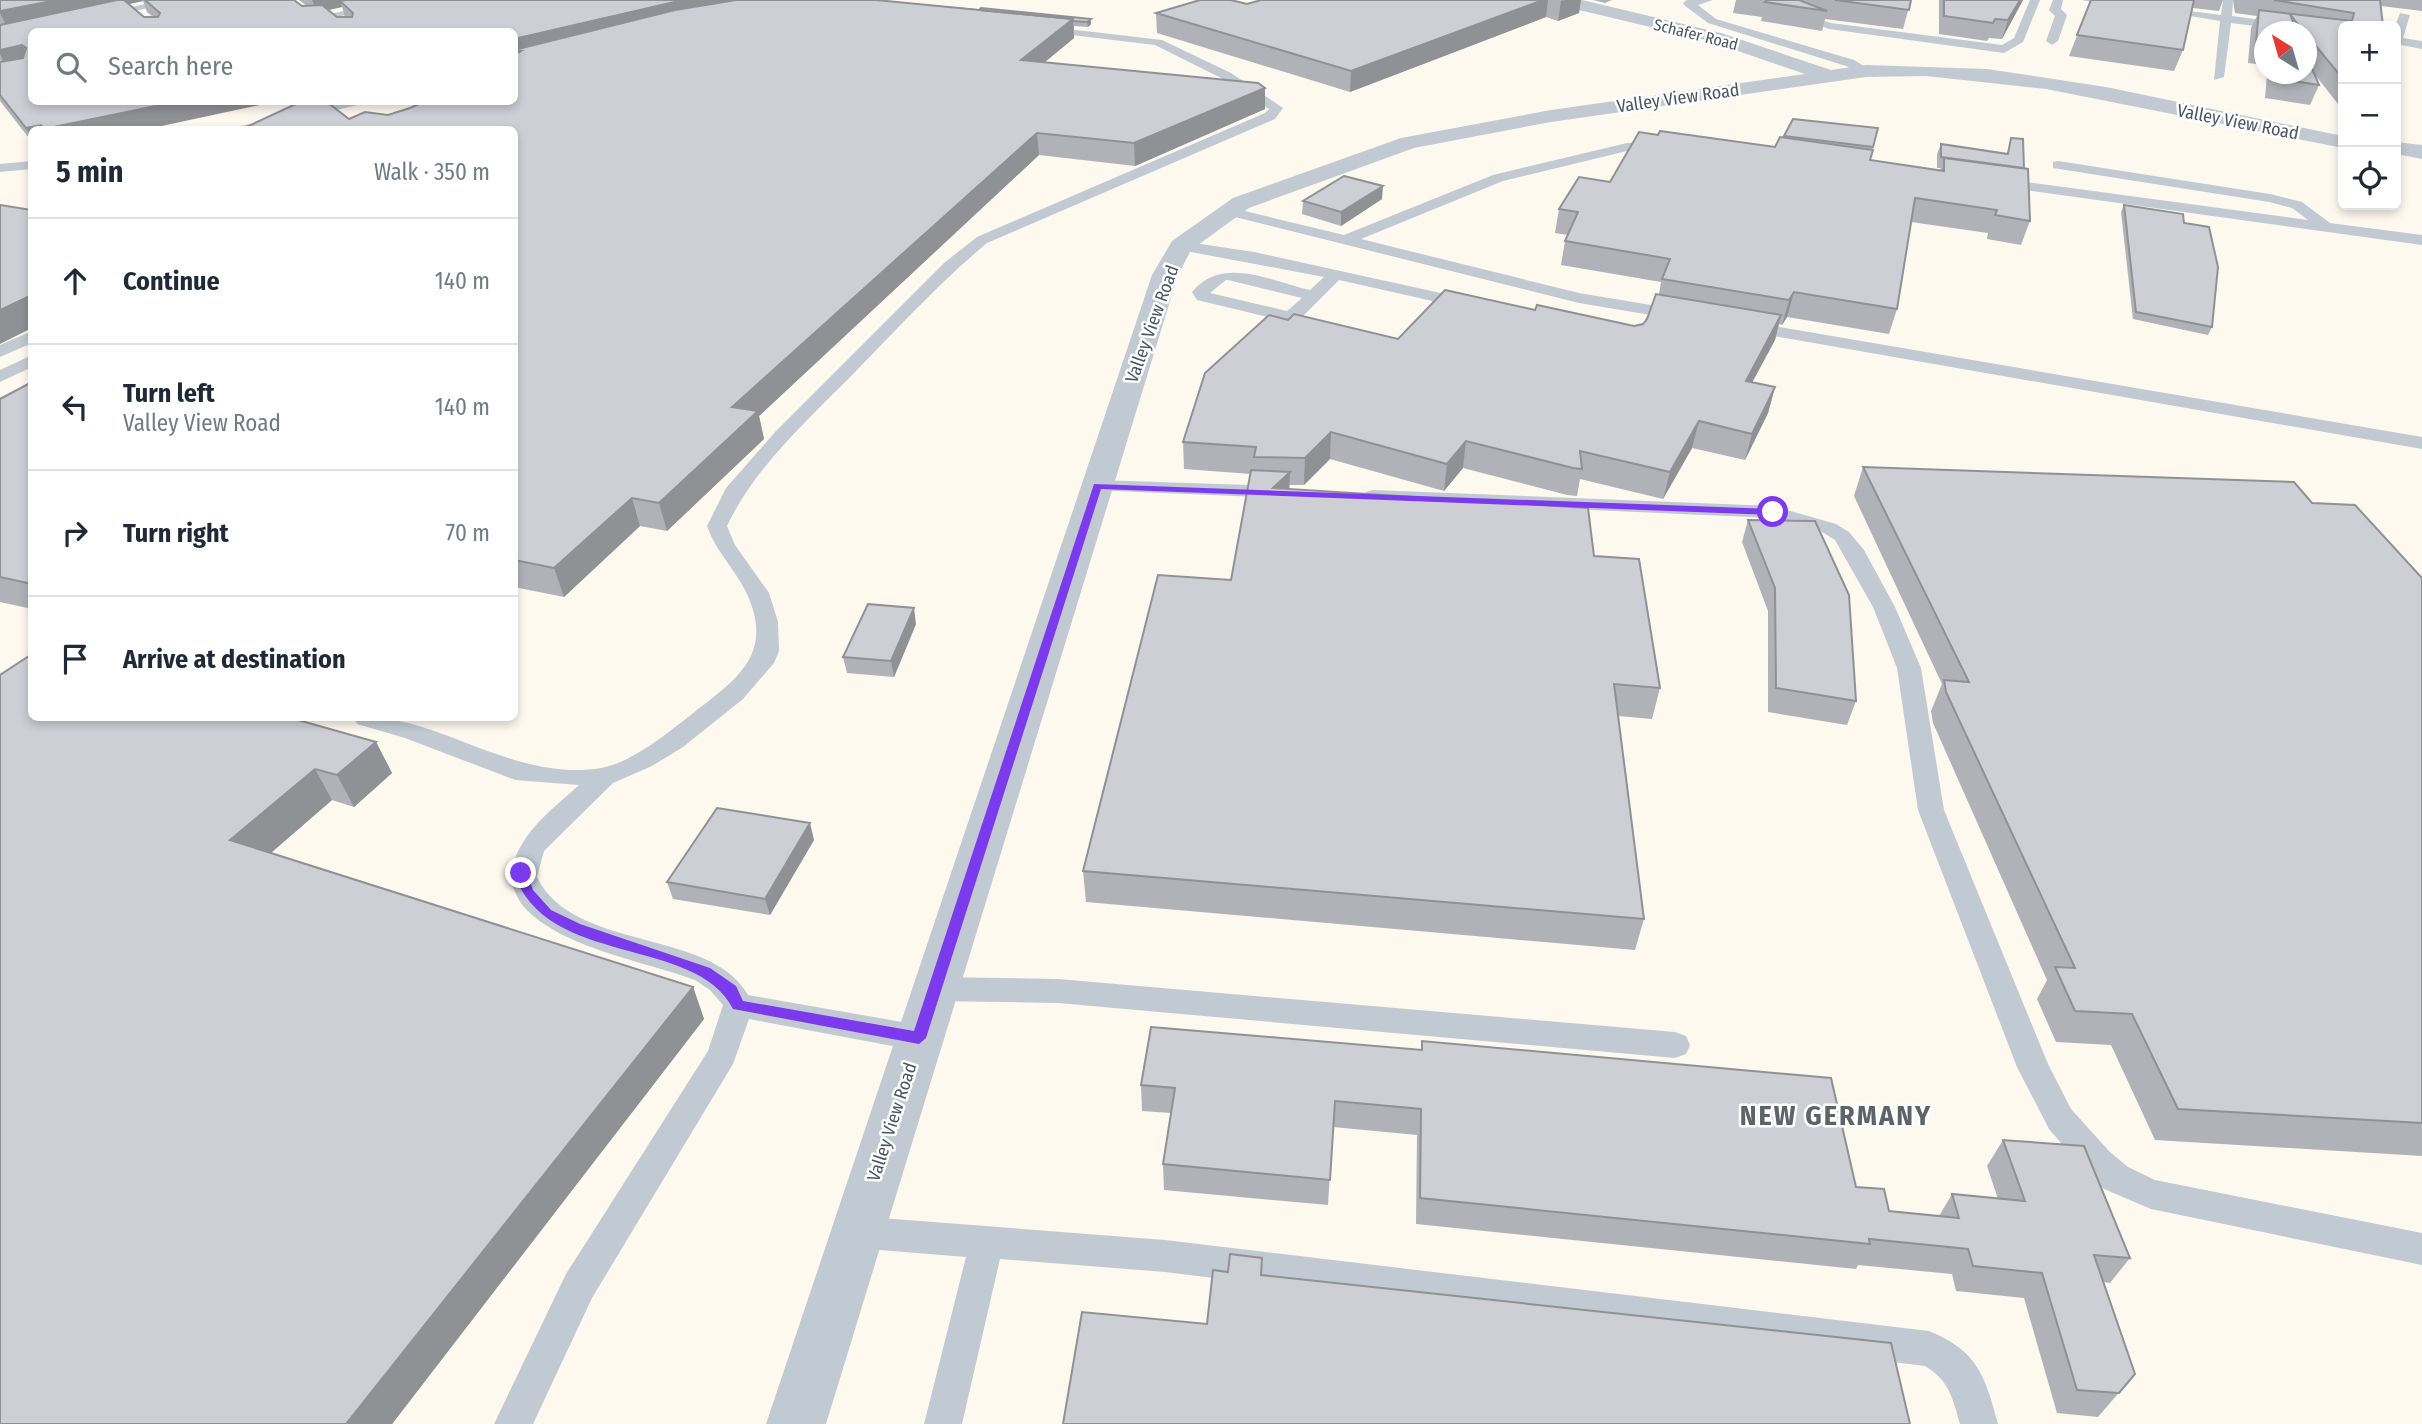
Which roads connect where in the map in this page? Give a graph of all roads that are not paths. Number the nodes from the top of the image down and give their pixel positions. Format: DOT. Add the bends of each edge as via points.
graph roads {
  1 [pos="178,0"];
  2 [pos="414,0"];
  3 [pos="1560,0"];
  4 [pos="1708,0"];
  5 [pos="2035,0"];
  6 [pos="2058,0"];
  7 [pos="2087,0"];
  8 [pos="2228,0"];
  9 [pos="1784,3"];
  10 [pos="2137,7"];
  11 [pos="2150,8"];
  12 [pos="331,15"];
  13 [pos="2404,15"];
  14 [pos="93,18"];
  15 [pos="314,19"];
  16 [pos="2227,19"];
  17 [pos="342,23"];
  18 [pos="2401,25"];
  19 [pos="1020,26"];
  20 [pos="2338,33"];
  21 [pos="2052,41"];
  22 [pos="2401,42"];
  23 [pos="2420,48"];
  24 [pos="1866,71"];
  25 [pos="1829,75"];
  26 [pos="2218,77"];
  27 [pos="350,105"];
  28 [pos="248,126"];
  29 [pos="2338,141"];
  30 [pos="1675,146"];
  31 [pos="2401,149"];
  32 [pos="2422,152"];
  33 [pos="2058,164"];
  34 [pos="28,165"];
  35 [pos="0,168"];
  36 [pos="1975,179"];
  37 [pos="1228,211"];
  38 [pos="1400,217"];
  39 [pos="2327,227"];
  40 [pos="1346,240"];
  41 [pos="2422,240"];
  42 [pos="1181,247"];
  43 [pos="1438,263"];
  44 [pos="1335,275"];
  45 [pos="1314,296"];
  46 [pos="1489,309"];
  47 [pos="1705,319"];
  48 [pos="1732,324"];
  49 [pos="28,338"];
  50 [pos="0,352"];
  51 [pos="28,362"];
  52 [pos="0,377"];
  53 [pos="2422,443"];
  54 [pos="1097,486"];
  55 [pos="1301,493"];
  56 [pos="1355,495"];
  57 [pos="376,721"];
  58 [pos="604,777"];
  59 [pos="935,989"];
  60 [pos="738,1005"];
  61 [pos="919,1038"];
  62 [pos="1675,1045"];
  63 [pos="855,1232"];
  64 [pos="987,1243"];
  65 [pos="2422,1249"];
  66 [pos="513,1424"];
  67 [pos="796,1424"];
  68 [pos="943,1424"];
  69 [pos="1979,1424"];
  1 -- 14 [label="lane" via="138,13"];
  2 -- 12 [label="lane"];
  3 -- 25 [label="street, Schafer Road" via="1726,41"];
  4 -- 24 [label="lane" via="1688,3 1712,21"];
  5 -- 9 [label="lane" via="2019,40 1996,49 1813,23"];
  6 -- 21 [label="lane" via="2054,10 2060,15"];
  7 -- 10 [label="lane"];
  8 -- 16 [label="lane"];
  11 -- 16 [label="lane"];
  12 -- 15 [label="lane"];
  12 -- 17 [label="lane"];
  13 -- 18 [label="lane"];
  16 -- 20 [label="lane"];
  16 -- 26 [label="lane"];
  19 -- 58 [label="lane" via="1158,42 1227,76 1277,108 1270,116 1200,149 997,231 950,265 783,435 724,506 717,526 720,536 758,593 767,622 769,642 762,663 734,693 674,741"];
  22 -- 23 [label="lane"];
  24 -- 25 [label="street, Valley View Road"];
  24 -- 29 [label="street, Valley View Road" via="1998,74"];
  25 -- 37 [label="street, Valley View Road" via="1450,134 1343,165"];
  27 -- 28 [label="lane"];
  30 -- 38 [label="lane" via="1627,147 1551,164 1498,178"];
  31 -- 32 [label="street"];
  33 -- 39 [label="lane" via="2270,198 2310,212"];
  34 -- 35 [label="lane"];
  36 -- 39 [label="lane"];
  37 -- 40 [label="lane"];
  37 -- 42 [label="street, Valley View Road"];
  38 -- 40 [label="lane"];
  38 -- 43 [label="lane" via="1396,234"];
  39 -- 41 [label="lane"];
  40 -- 43 [label="lane"];
  42 -- 44 [label="lane"];
  42 -- 54 [label="street, Valley View Road" via="1166,275"];
  43 -- 47 [label="lane" via="1578,298"];
  44 -- 45 [label="lane"];
  44 -- 46 [label="lane"];
  45 -- 45 [label="lane" via="1289,317 1200,292 1228,275"];
  48 -- 53 [label="lane"];
  49 -- 50 [label="lane"];
  51 -- 52 [label="lane"];
  54 -- 55 [label="lane"];
  54 -- 59 [label="street, Valley View Road"];
  56 -- 65 [label="lane" via="1773,512 1842,536 1884,607 1909,668 1931,810 2033,1067 2072,1134 2116,1178 2151,1194"];
  57 -- 58 [label="lane" via="515,771"];
  58 -- 60 [label="lane" via="529,851 521,873 527,892 547,914 576,928 705,972 731,989"];
  59 -- 61 [label="street, Valley View Road"];
  59 -- 62 [label="lane" via="1058,991"];
  60 -- 61 [label="lane"];
  60 -- 66 [label="lane" via="722,1055 579,1286"];
  61 -- 63 [label="street, Valley View Road"];
  63 -- 64 [label="lane"];
  63 -- 67 [label="street, Valley View Road"];
  64 -- 68 [label="lane"];
  64 -- 69 [label="lane" via="1165,1256 1929,1349 1953,1360 1961,1372"];
}
